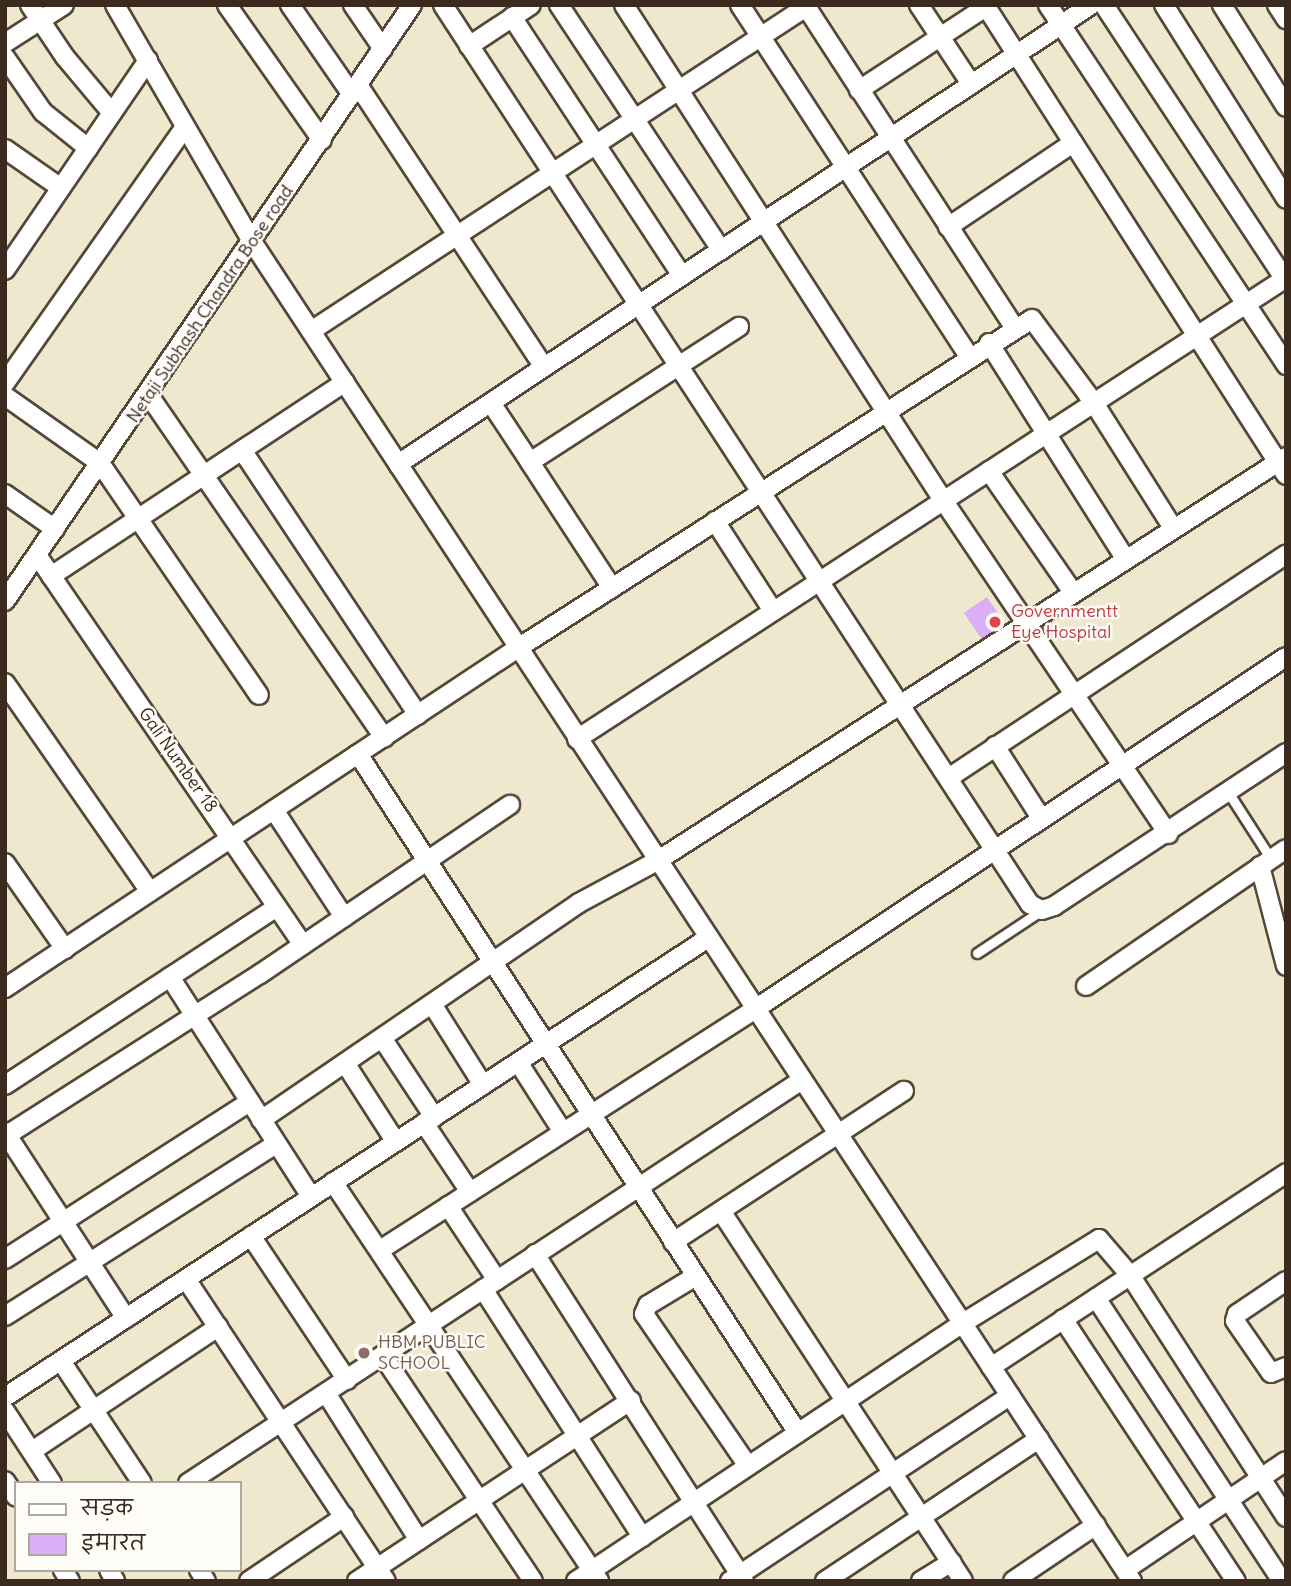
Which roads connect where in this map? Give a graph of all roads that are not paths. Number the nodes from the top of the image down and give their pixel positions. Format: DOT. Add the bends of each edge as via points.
graph roads {
  1 [pos="64,5"];
  2 [pos="115,5"];
  3 [pos="227,5"];
  4 [pos="290,5"];
  5 [pos="353,5"];
  6 [pos="412,5"];
  7 [pos="443,5"];
  8 [pos="531,5"];
  9 [pos="559,5"];
  10 [pos="624,5"];
  11 [pos="740,5"];
  12 [pos="919,5"];
  13 [pos="1048,5"];
  14 [pos="1091,5"];
  15 [pos="1104,5"];
  16 [pos="1164,5"];
  17 [pos="1222,5"];
  18 [pos="1277,5"];
  19 [pos="807,6"];
  20 [pos="985,6"];
  21 [pos="35,13"];
  22 [pos="512,18"];
  23 [pos="1286,19"];
  24 [pos="1061,25"];
  25 [pos="760,37"];
  26 [pos="940,37"];
  27 [pos="5,43"];
  28 [pos="469,47"];
  29 [pos="383,49"];
  30 [pos="1017,54"];
  31 [pos="5,57"];
  32 [pos="148,60"];
  33 [pos="971,84"];
  34 [pos="355,90"];
  35 [pos="677,90"];
  36 [pos="859,90"];
  37 [pos="1286,107"];
  38 [pos="112,113"];
  39 [pos="635,118"];
  40 [pos="184,128"];
  41 [pos="890,138"];
  42 [pos="322,140"];
  43 [pos="1073,143"];
  44 [pos="595,144"];
  45 [pos="88,148"];
  46 [pos="5,149"];
  47 [pos="845,168"];
  48 [pos="552,173"];
  49 [pos="61,188"];
  50 [pos="1286,199"];
  51 [pos="764,222"];
  52 [pos="948,227"];
  53 [pos="457,235"];
  54 [pos="253,243"];
  55 [pos="720,250"];
  56 [pos="5,270"];
  57 [pos="682,276"];
  58 [pos="1285,279"];
  59 [pos="1245,304"];
  60 [pos="639,305"];
  61 [pos="739,327"];
  62 [pos="1014,327"];
  63 [pos="311,331"];
  64 [pos="1195,338"];
  65 [pos="989,343"];
  66 [pos="969,356"];
  67 [pos="1286,365"];
  68 [pos="680,367"];
  69 [pos="544,368"];
  70 [pos="345,382"];
  71 [pos="5,383"];
  72 [pos="148,394"];
  73 [pos="5,396"];
  74 [pos="491,402"];
  75 [pos="1094,403"];
  76 [pos="888,409"];
  77 [pos="1045,435"];
  78 [pos="242,450"];
  79 [pos="530,462"];
  80 [pos="100,463"];
  81 [pos="398,464"];
  82 [pos="1283,465"];
  83 [pos="989,471"];
  84 [pos="202,476"];
  85 [pos="761,491"];
  86 [pos="5,494"];
  87 [pos="943,500"];
  88 [pos="139,518"];
  89 [pos="715,521"];
  90 [pos="1173,528"];
  91 [pos="55,529"];
  92 [pos="37,555"];
  93 [pos="1286,555"];
  94 [pos="1125,558"];
  95 [pos="51,576"];
  96 [pos="820,581"];
  97 [pos="612,587"];
  98 [pos="1072,590"];
  99 [pos="5,601"];
  100 [pos="773,611"];
  101 [pos="1028,622"];
  102 [pos="518,648"];
  103 [pos="1286,657"];
  104 [pos="5,683"];
  105 [pos="1075,692"];
  106 [pos="259,695"];
  107 [pos="899,703"];
  108 [pos="418,715"];
  109 [pos="384,738"];
  110 [pos="577,738"];
  111 [pos="995,747"];
  112 [pos="1286,752"];
  113 [pos="358,754"];
  114 [pos="1123,764"];
  115 [pos="950,777"];
  116 [pos="1228,792"];
  117 [pos="510,805"];
  118 [pos="274,810"];
  119 [pos="1041,818"];
  120 [pos="1168,834"];
  121 [pos="232,839"];
  122 [pos="994,849"];
  123 [pos="1272,858"];
  124 [pos="428,861"];
  125 [pos="657,862"];
  126 [pos="5,863"];
  127 [pos="150,892"];
  128 [pos="277,907"];
  129 [pos="1042,910"];
  130 [pos="345,917"];
  131 [pos="708,939"];
  132 [pos="303,945"];
  133 [pos="65,949"];
  134 [pos="977,953"];
  135 [pos="490,962"];
  136 [pos="1286,966"];
  137 [pos="170,977"];
  138 [pos="1086,986"];
  139 [pos="5,988"];
  140 [pos="432,1004"];
  141 [pos="755,1009"];
  142 [pos="193,1014"];
  143 [pos="382,1038"];
  144 [pos="545,1044"];
  145 [pos="518,1062"];
  146 [pos="345,1063"];
  147 [pos="802,1080"];
  148 [pos="5,1085"];
  149 [pos="483,1085"];
  150 [pos="904,1091"];
  151 [pos="250,1102"];
  152 [pos="590,1115"];
  153 [pos="261,1120"];
  154 [pos="429,1120"];
  155 [pos="563,1132"];
  156 [pos="6,1133"];
  157 [pos="838,1134"];
  158 [pos="396,1142"];
  159 [pos="276,1144"];
  160 [pos="1286,1173"];
  161 [pos="333,1182"];
  162 [pos="636,1186"];
  163 [pos="470,1192"];
  164 [pos="310,1197"];
  165 [pos="448,1206"];
  166 [pos="720,1211"];
  167 [pos="64,1222"];
  168 [pos="251,1236"];
  169 [pos="673,1242"];
  170 [pos="380,1250"];
  171 [pos="535,1254"];
  172 [pos="5,1259"];
  173 [pos="90,1262"];
  174 [pos="1130,1275"];
  175 [pos="696,1276"];
  176 [pos="186,1279"];
  177 [pos="1286,1280"];
  178 [pos="490,1284"];
  179 [pos="1096,1298"];
  180 [pos="5,1316"];
  181 [pos="126,1318"];
  182 [pos="1063,1319"];
  183 [pos="963,1323"];
  184 [pos="431,1324"];
  185 [pos="218,1327"];
  186 [pos="383,1356"];
  187 [pos="61,1361"];
  188 [pos="991,1367"];
  189 [pos="1286,1367"];
  190 [pos="347,1380"];
  191 [pos="326,1393"];
  192 [pos="1010,1396"];
  193 [pos="5,1397"];
  194 [pos="631,1400"];
  195 [pos="845,1402"];
  196 [pos="93,1409"];
  197 [pos="5,1411"];
  198 [pos="282,1422"];
  199 [pos="798,1433"];
  200 [pos="579,1435"];
  201 [pos="1039,1439"];
  202 [pos="32,1451"];
  203 [pos="1286,1461"];
  204 [pos="748,1466"];
  205 [pos="527,1471"];
  206 [pos="892,1474"];
  207 [pos="1259,1479"];
  208 [pos="51,1481"];
  209 [pos="141,1481"];
  210 [pos="191,1481"];
  211 [pos="1227,1500"];
  212 [pos="479,1501"];
  213 [pos="695,1502"];
  214 [pos="344,1517"];
  215 [pos="922,1517"];
  216 [pos="1286,1517"];
  217 [pos="1197,1521"];
  218 [pos="1096,1525"];
  219 [pos="642,1537"];
  220 [pos="419,1541"];
  221 [pos="951,1562"];
  222 [pos="382,1574"];
  223 [pos="595,1575"];
  224 [pos="1128,1575"];
  225 [pos="738,1579"];
  226 [pos="249,1581"];
  227 [pos="357,1581"];
  228 [pos="533,1581"];
  229 [pos="576,1581"];
  230 [pos="825,1581"];
  231 [pos="921,1581"];
  232 [pos="963,1581"];
  233 [pos="1013,1581"];
  234 [pos="1236,1581"];
  235 [pos="1282,1581"];
  1 -- 21 [label="street"];
  2 -- 32 [label="street"];
  3 -- 42 [label="street"];
  4 -- 34 [label="street"];
  5 -- 29 [label="street"];
  6 -- 29 [label="street, Netaji Subhash Chandra Bose road"];
  7 -- 28 [label="street"];
  8 -- 22 [label="street"];
  9 -- 39 [label="street"];
  10 -- 35 [label="street"];
  11 -- 25 [label="street"];
  12 -- 26 [label="street"];
  13 -- 24 [label="street"];
  14 -- 24 [label="street"];
  15 -- 58 [label="street"];
  16 -- 50 [label="street"];
  17 -- 37 [label="street"];
  18 -- 23 [label="street"];
  19 -- 25 [label="street"];
  19 -- 36 [label="street"];
  20 -- 26 [label="street"];
  20 -- 30 [label="street"];
  21 -- 27 [label="street"];
  21 -- 38 [label="street"];
  22 -- 28 [label="street"];
  22 -- 44 [label="street"];
  24 -- 30 [label="street"];
  24 -- 59 [label="street"];
  25 -- 35 [label="street"];
  25 -- 47 [label="street"];
  26 -- 33 [label="street"];
  26 -- 36 [label="street"];
  28 -- 48 [label="street"];
  29 -- 34 [label="street, Netaji Subhash Chandra Bose road"];
  30 -- 33 [label="street"];
  30 -- 43 [label="street"];
  31 -- 45 [label="street" via="43,112"];
  32 -- 38 [label="street"];
  32 -- 40 [label="street"];
  33 -- 41 [label="street"];
  34 -- 42 [label="street, Netaji Subhash Chandra Bose road"];
  34 -- 53 [label="street"];
  35 -- 39 [label="street"];
  35 -- 51 [label="street"];
  36 -- 41 [label="street"];
  38 -- 45 [label="street"];
  39 -- 44 [label="street"];
  39 -- 55 [label="street"];
  40 -- 54 [label="street"];
  40 -- 71 [label="street"];
  41 -- 47 [label="street"];
  41 -- 52 [label="street"];
  42 -- 54 [label="street, Netaji Subhash Chandra Bose road"];
  43 -- 52 [label="street"];
  43 -- 64 [label="street"];
  44 -- 48 [label="street"];
  44 -- 57 [label="street"];
  45 -- 49 [label="street"];
  46 -- 49 [label="street"];
  47 -- 51 [label="street"];
  47 -- 66 [label="street"];
  48 -- 53 [label="street"];
  48 -- 60 [label="street"];
  49 -- 56 [label="street"];
  51 -- 55 [label="street"];
  51 -- 76 [label="street"];
  52 -- 62 [label="street"];
  53 -- 63 [label="street"];
  53 -- 69 [label="street"];
  54 -- 63 [label="street"];
  54 -- 72 [label="street, Netaji Subhash Chandra Bose road"];
  55 -- 57 [label="street"];
  57 -- 60 [label="street"];
  58 -- 59 [label="street"];
  59 -- 64 [label="street"];
  59 -- 67 [label="street"];
  60 -- 68 [label="street"];
  60 -- 69 [label="street"];
  61 -- 68 [label="street"];
  62 -- 65 [label="street"];
  62 -- 75 [label="street" via="1032,319 1038,324"];
  63 -- 70 [label="street"];
  64 -- 75 [label="street"];
  64 -- 82 [label="street"];
  65 -- 66 [label="street"];
  65 -- 77 [label="street"];
  66 -- 76 [label="street"];
  68 -- 79 [label="street"];
  68 -- 85 [label="street"];
  69 -- 74 [label="street"];
  70 -- 78 [label="street"];
  70 -- 81 [label="street"];
  72 -- 80 [label="street, Netaji Subhash Chandra Bose road"];
  72 -- 84 [label="street"];
  73 -- 80 [label="street"];
  74 -- 79 [label="street"];
  74 -- 81 [label="street"];
  75 -- 77 [label="street"];
  75 -- 90 [label="street"];
  76 -- 85 [label="street"];
  76 -- 87 [label="street"];
  77 -- 83 [label="street"];
  77 -- 94 [label="street"];
  78 -- 84 [label="street"];
  78 -- 108 [label="street"];
  79 -- 97 [label="street"];
  80 -- 88 [label="street"];
  80 -- 91 [label="street, Netaji Subhash Chandra Bose road"];
  81 -- 102 [label="street"];
  82 -- 90 [label="street"];
  83 -- 87 [label="street"];
  83 -- 98 [label="street"];
  84 -- 88 [label="street"];
  84 -- 109 [label="street"];
  85 -- 89 [label="street"];
  85 -- 96 [label="street"];
  86 -- 91 [label="street"];
  87 -- 96 [label="street"];
  87 -- 101 [label="street"];
  88 -- 95 [label="street"];
  88 -- 106 [label="street"];
  89 -- 97 [label="street"];
  89 -- 100 [label="street"];
  90 -- 94 [label="street"];
  91 -- 92 [label="street, Netaji Subhash Chandra Bose road"];
  92 -- 95 [label="street, Gali Number 18"];
  92 -- 99 [label="street, Netaji Subhash Chandra Bose road"];
  93 -- 105 [label="street"];
  94 -- 98 [label="street"];
  95 -- 121 [label="street, Gali Number 18"];
  96 -- 100 [label="street"];
  96 -- 107 [label="street"];
  97 -- 102 [label="street"];
  98 -- 101 [label="street"];
  100 -- 110 [label="street"];
  101 -- 105 [label="street"];
  101 -- 107 [label="street"];
  102 -- 108 [label="street"];
  102 -- 110 [label="street"];
  103 -- 114 [label="street"];
  104 -- 127 [label="street"];
  105 -- 111 [label="street"];
  105 -- 114 [label="street"];
  107 -- 115 [label="street"];
  107 -- 125 [label="street"];
  108 -- 109 [label="street"];
  109 -- 113 [label="street"];
  110 -- 125 [label="street"];
  111 -- 115 [label="street"];
  111 -- 119 [label="street"];
  112 -- 116 [label="street"];
  113 -- 118 [label="street"];
  113 -- 124 [label="street"];
  114 -- 119 [label="street"];
  114 -- 120 [label="street"];
  115 -- 122 [label="street"];
  116 -- 120 [label="street"];
  116 -- 123 [label="lane"];
  117 -- 124 [label="street"];
  118 -- 121 [label="street"];
  118 -- 130 [label="street"];
  119 -- 122 [label="street"];
  120 -- 129 [label="street"];
  121 -- 127 [label="street"];
  121 -- 128 [label="street, Gali Number 18"];
  122 -- 129 [label="street" via="1030,904"];
  122 -- 141 [label="street"];
  123 -- 136 [label="street"];
  123 -- 138 [label="street"];
  124 -- 130 [label="street"];
  124 -- 135 [label="street"];
  125 -- 131 [label="street"];
  125 -- 135 [label="street" via="579,903"];
  126 -- 133 [label="street"];
  127 -- 133 [label="street"];
  128 -- 132 [label="street, Gali Number 18"];
  128 -- 137 [label="street"];
  129 -- 134 [label="lane"];
  130 -- 132 [label="street"];
  131 -- 141 [label="street"];
  131 -- 144 [label="street"];
  132 -- 142 [label="street"];
  133 -- 139 [label="street"];
  135 -- 140 [label="street"];
  135 -- 144 [label="street"];
  137 -- 142 [label="street"];
  137 -- 148 [label="street"];
  140 -- 143 [label="street"];
  140 -- 149 [label="street"];
  141 -- 147 [label="street"];
  141 -- 152 [label="street"];
  142 -- 151 [label="street"];
  142 -- 156 [label="street"];
  143 -- 146 [label="street"];
  143 -- 154 [label="street"];
  144 -- 145 [label="street"];
  144 -- 152 [label="street"];
  145 -- 149 [label="street"];
  145 -- 155 [label="street"];
  146 -- 153 [label="street"];
  146 -- 158 [label="street"];
  147 -- 157 [label="street"];
  147 -- 162 [label="street"];
  149 -- 154 [label="street"];
  150 -- 157 [label="street"];
  151 -- 153 [label="street"];
  151 -- 167 [label="street"];
  152 -- 155 [label="street"];
  152 -- 162 [label="street"];
  153 -- 159 [label="street"];
  154 -- 158 [label="street"];
  154 -- 163 [label="street"];
  155 -- 163 [label="street"];
  156 -- 167 [label="street"];
  157 -- 166 [label="street"];
  157 -- 183 [label="street"];
  158 -- 161 [label="street"];
  159 -- 164 [label="street"];
  159 -- 173 [label="street"];
  160 -- 174 [label="street"];
  161 -- 164 [label="street"];
  161 -- 170 [label="street"];
  162 -- 169 [label="street"];
  162 -- 171 [label="street"];
  163 -- 165 [label="street"];
  164 -- 168 [label="street"];
  165 -- 170 [label="street"];
  165 -- 178 [label="street"];
  166 -- 169 [label="street"];
  166 -- 195 [label="street"];
  167 -- 172 [label="street"];
  167 -- 173 [label="street"];
  168 -- 176 [label="street"];
  168 -- 190 [label="street"];
  169 -- 175 [label="street"];
  170 -- 184 [label="street"];
  171 -- 178 [label="street"];
  171 -- 194 [label="street"];
  173 -- 180 [label="street"];
  173 -- 181 [label="street"];
  174 -- 179 [label="street"];
  174 -- 183 [label="street" via="1104,1241 1093,1240"];
  174 -- 207 [label="street"];
  175 -- 199 [label="street"];
  175 -- 204 [label="street" via="648,1305 644,1314"];
  176 -- 181 [label="street"];
  176 -- 185 [label="street"];
  177 -- 189 [label="street" via="1237,1314 1235,1321 1270,1373"];
  178 -- 184 [label="street"];
  178 -- 200 [label="street"];
  179 -- 182 [label="street"];
  179 -- 211 [label="street"];
  181 -- 187 [label="street"];
  182 -- 188 [label="street"];
  182 -- 217 [label="street"];
  183 -- 188 [label="street"];
  183 -- 195 [label="street"];
  184 -- 186 [label="street"];
  184 -- 205 [label="street"];
  185 -- 196 [label="street"];
  185 -- 198 [label="street"];
  186 -- 190 [label="street"];
  186 -- 212 [label="street"];
  187 -- 193 [label="street"];
  187 -- 196 [label="street"];
  188 -- 192 [label="street"];
  190 -- 191 [label="street"];
  191 -- 198 [label="street"];
  191 -- 220 [label="street"];
  192 -- 201 [label="street"];
  192 -- 206 [label="street"];
  194 -- 200 [label="street"];
  194 -- 213 [label="street"];
  195 -- 199 [label="street"];
  195 -- 206 [label="street"];
  196 -- 202 [label="street"];
  196 -- 209 [label="street"];
  197 -- 202 [label="street"];
  198 -- 210 [label="street"];
  198 -- 214 [label="street"];
  199 -- 204 [label="street"];
  200 -- 205 [label="street"];
  200 -- 219 [label="street"];
  201 -- 215 [label="street"];
  201 -- 218 [label="street"];
  202 -- 208 [label="street"];
  203 -- 207 [label="street"];
  204 -- 213 [label="street"];
  205 -- 212 [label="street"];
  205 -- 223 [label="street"];
  206 -- 215 [label="street"];
  206 -- 225 [label="street"];
  207 -- 211 [label="street"];
  207 -- 216 [label="street"];
  211 -- 217 [label="street"];
  211 -- 235 [label="street"];
  212 -- 220 [label="street"];
  212 -- 228 [label="street"];
  213 -- 219 [label="street"];
  213 -- 225 [label="street"];
  214 -- 222 [label="street"];
  214 -- 226 [label="street"];
  215 -- 221 [label="street"];
  215 -- 230 [label="street"];
  217 -- 224 [label="street"];
  217 -- 234 [label="street"];
  218 -- 224 [label="street"];
  218 -- 233 [label="street"];
  219 -- 223 [label="street"];
  220 -- 222 [label="street"];
  221 -- 231 [label="street"];
  221 -- 232 [label="street"];
  222 -- 227 [label="street"];
  223 -- 229 [label="street"];
}
